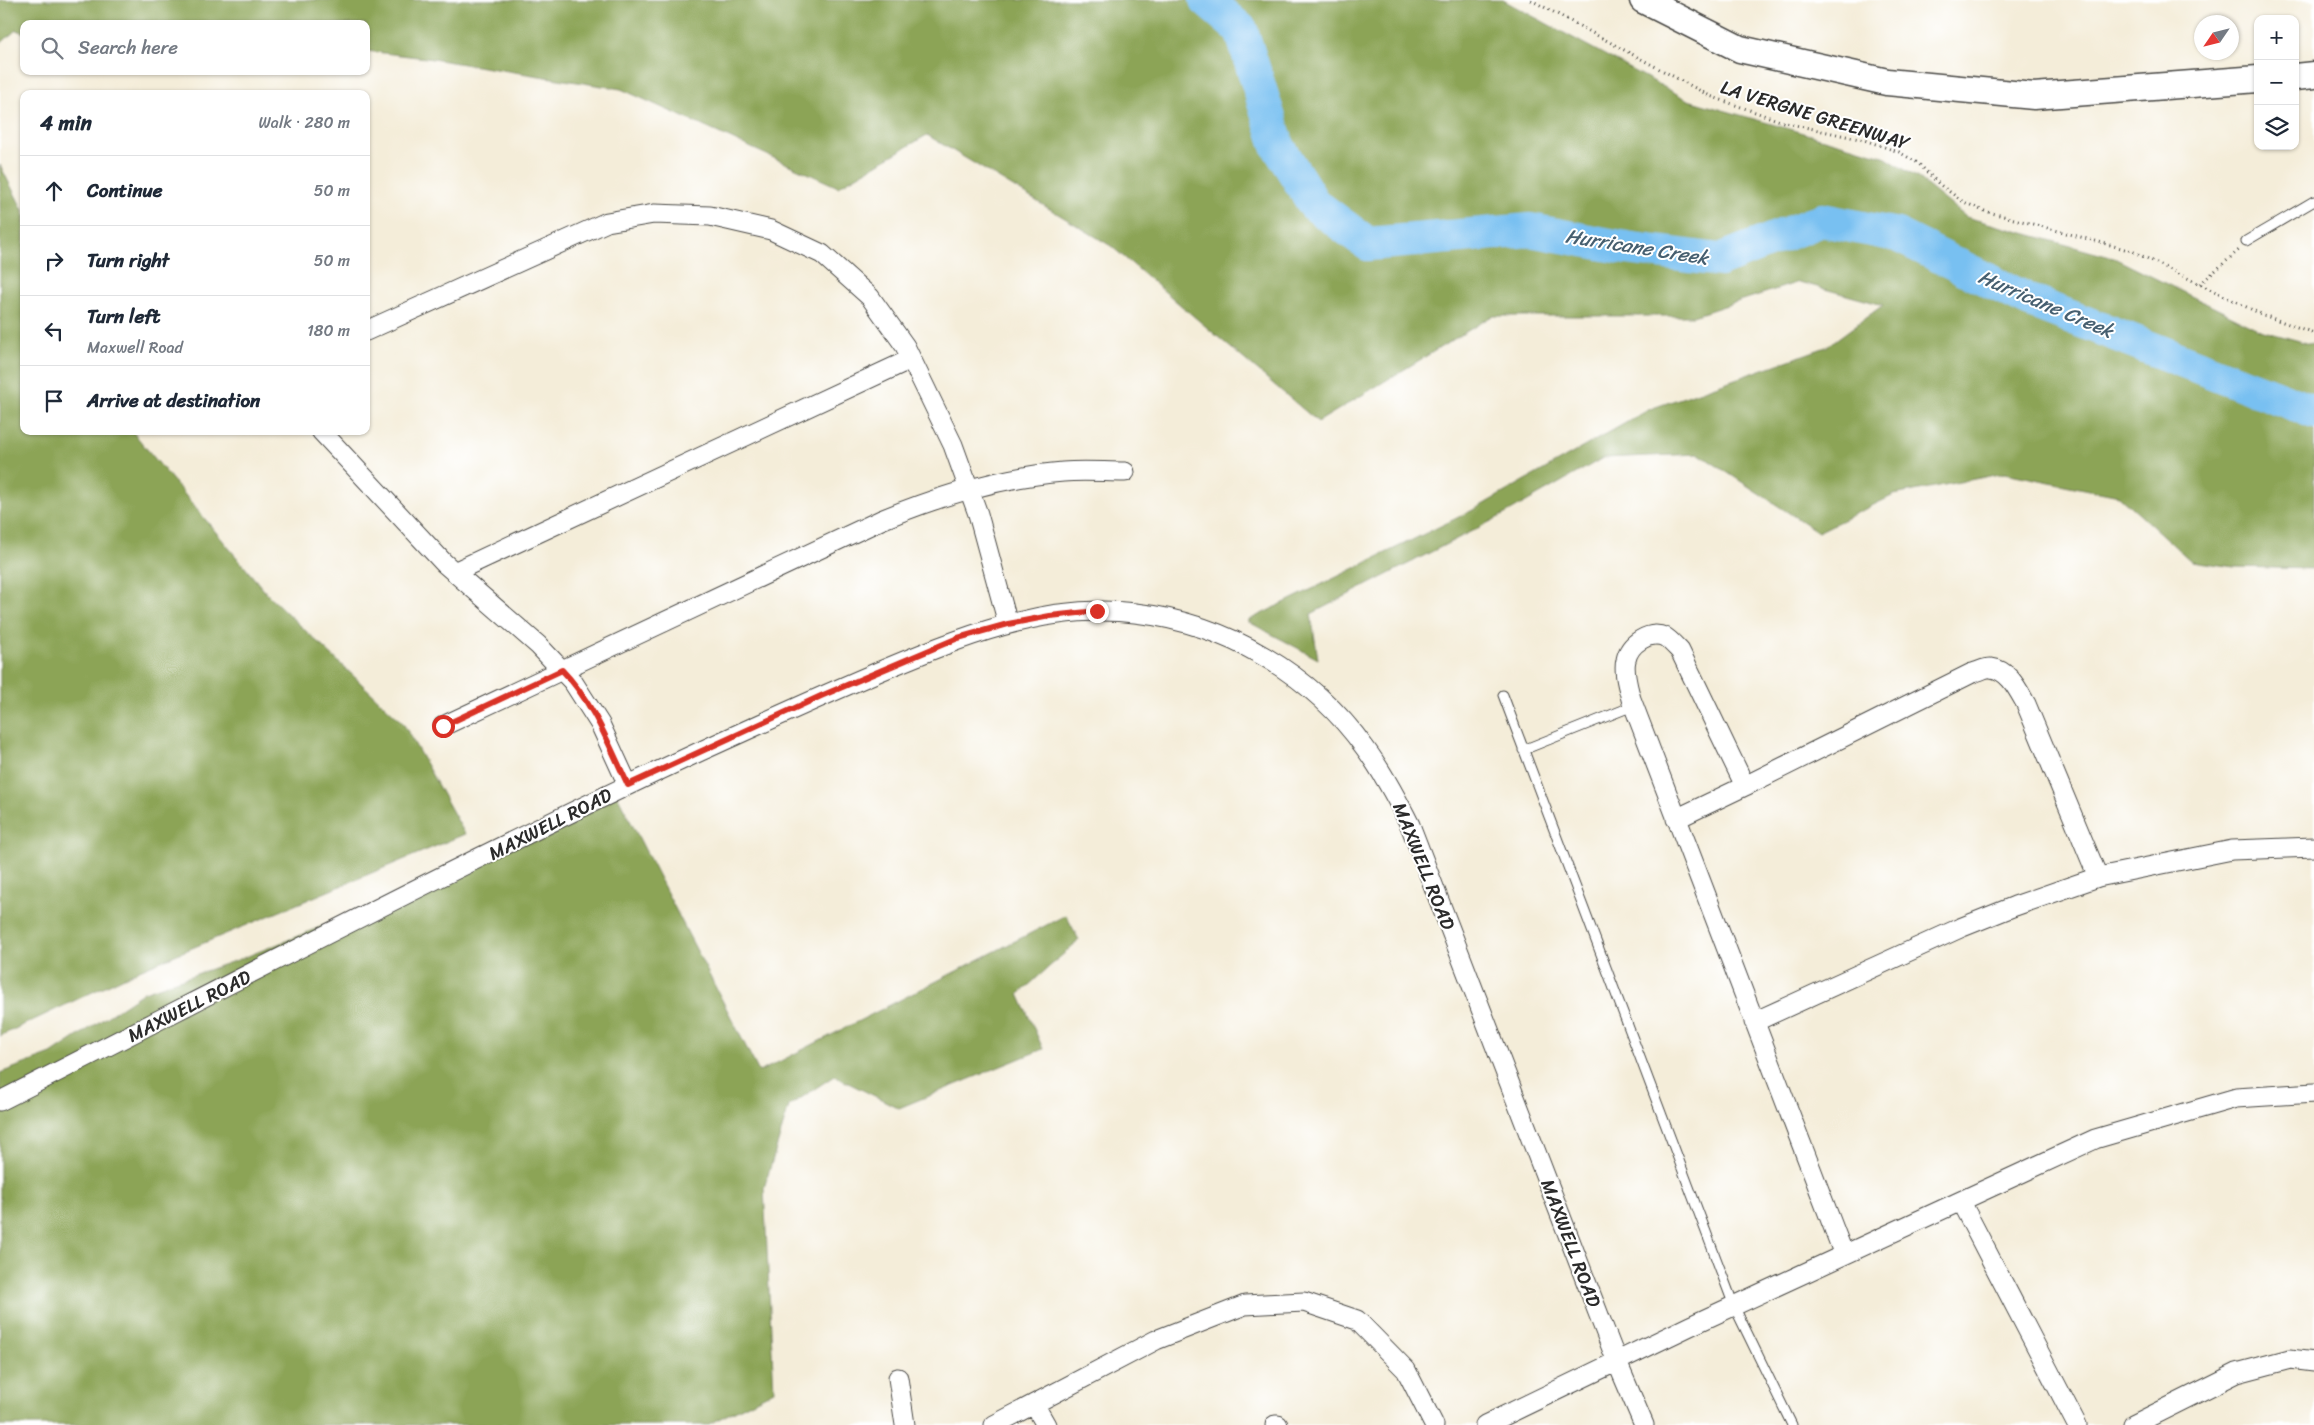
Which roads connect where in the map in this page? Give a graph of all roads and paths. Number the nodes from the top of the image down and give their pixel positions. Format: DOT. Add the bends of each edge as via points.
graph roads {
  1 [pos="1643,0"];
  2 [pos="1533,1"];
  3 [pos="2314,75"];
  4 [pos="2299,77"];
  5 [pos="2254,80"];
  6 [pos="2314,201"];
  7 [pos="2246,241"];
  8 [pos="2200,284"];
  9 [pos="370,329"];
  10 [pos="2314,333"];
  11 [pos="911,359"];
  12 [pos="325,435"];
  13 [pos="1125,472"];
  14 [pos="970,490"];
  15 [pos="454,572"];
  16 [pos="1008,624"];
  17 [pos="562,670"];
  18 [pos="1503,695"];
  19 [pos="1633,706"];
  20 [pos="443,726"];
  21 [pos="1523,750"];
  22 [pos="628,785"];
  23 [pos="1745,786"];
  24 [pos="1676,818"];
  25 [pos="2314,847"];
  26 [pos="2098,877"];
  27 [pos="1754,1022"];
  28 [pos="2314,1093"];
  29 [pos="0,1101"];
  30 [pos="1960,1202"];
  31 [pos="1844,1255"];
  32 [pos="1734,1306"];
  33 [pos="1618,1362"];
  34 [pos="2314,1362"];
  35 [pos="898,1378"];
  36 [pos="1034,1404"];
  37 [pos="906,1425"];
  38 [pos="994,1425"];
  39 [pos="1046,1425"];
  40 [pos="1434,1425"];
  41 [pos="1486,1425"];
  42 [pos="1644,1425"];
  43 [pos="1792,1425"];
  44 [pos="2077,1425"];
  45 [pos="2134,1425"];
  1 -- 5 [label="main road" via="1740,49 1888,82 2034,96"];
  2 -- 8 [label="path, LA VERGNE GREENWAY" via="1710,96 1778,120 1864,140 1899,152 1918,163 1962,201 1981,210 2132,251"];
  3 -- 4 [label="main road"];
  6 -- 7 [label="lane"];
  7 -- 8 [label="path"];
  8 -- 10 [label="path, LA VERGNE GREENWAY" via="2263,315"];
  9 -- 11 [label="street" via="607,222 654,214 710,216 771,230 822,254 870,297"];
  11 -- 14 [label="street" via="953,445"];
  11 -- 15 [label="street"];
  12 -- 15 [label="street"];
  13 -- 14 [label="street" via="1064,472 1014,478"];
  14 -- 16 [label="street"];
  14 -- 17 [label="street" via="919,504 881,520"];
  15 -- 17 [label="street"];
  16 -- 22 [label="street, MAXWELL ROAD" via="958,638 821,696"];
  16 -- 33 [label="street, MAXWELL ROAD" via="1097,611 1137,613 1190,624 1238,641 1304,683 1365,747 1410,825"];
  17 -- 20 [label="street"];
  17 -- 22 [label="street" via="600,724"];
  18 -- 21 [label="lane"];
  19 -- 21 [label="lane"];
  19 -- 23 [label="street" via="1626,659 1634,644 1648,636 1665,637 1680,651"];
  19 -- 24 [label="street"];
  21 -- 32 [label="lane"];
  22 -- 29 [label="street, MAXWELL ROAD"];
  23 -- 24 [label="street"];
  23 -- 26 [label="street" via="1972,673 1990,668 2003,672 2026,704"];
  24 -- 27 [label="street"];
  25 -- 26 [label="street" via="2232,850"];
  26 -- 27 [label="street" via="1960,928"];
  27 -- 31 [label="street"];
  28 -- 30 [label="street" via="2236,1098 2095,1139"];
  30 -- 31 [label="street"];
  30 -- 44 [label="street"];
  31 -- 32 [label="street"];
  32 -- 33 [label="street"];
  32 -- 43 [label="lane"];
  33 -- 41 [label="street"];
  33 -- 42 [label="street, MAXWELL ROAD"];
  34 -- 45 [label="street" via="2290,1360 2237,1373"];
  35 -- 37 [label="street"];
  36 -- 38 [label="street"];
  36 -- 39 [label="street"];
  36 -- 40 [label="street" via="1156,1340 1245,1305 1304,1302 1357,1320 1406,1370"];
}
